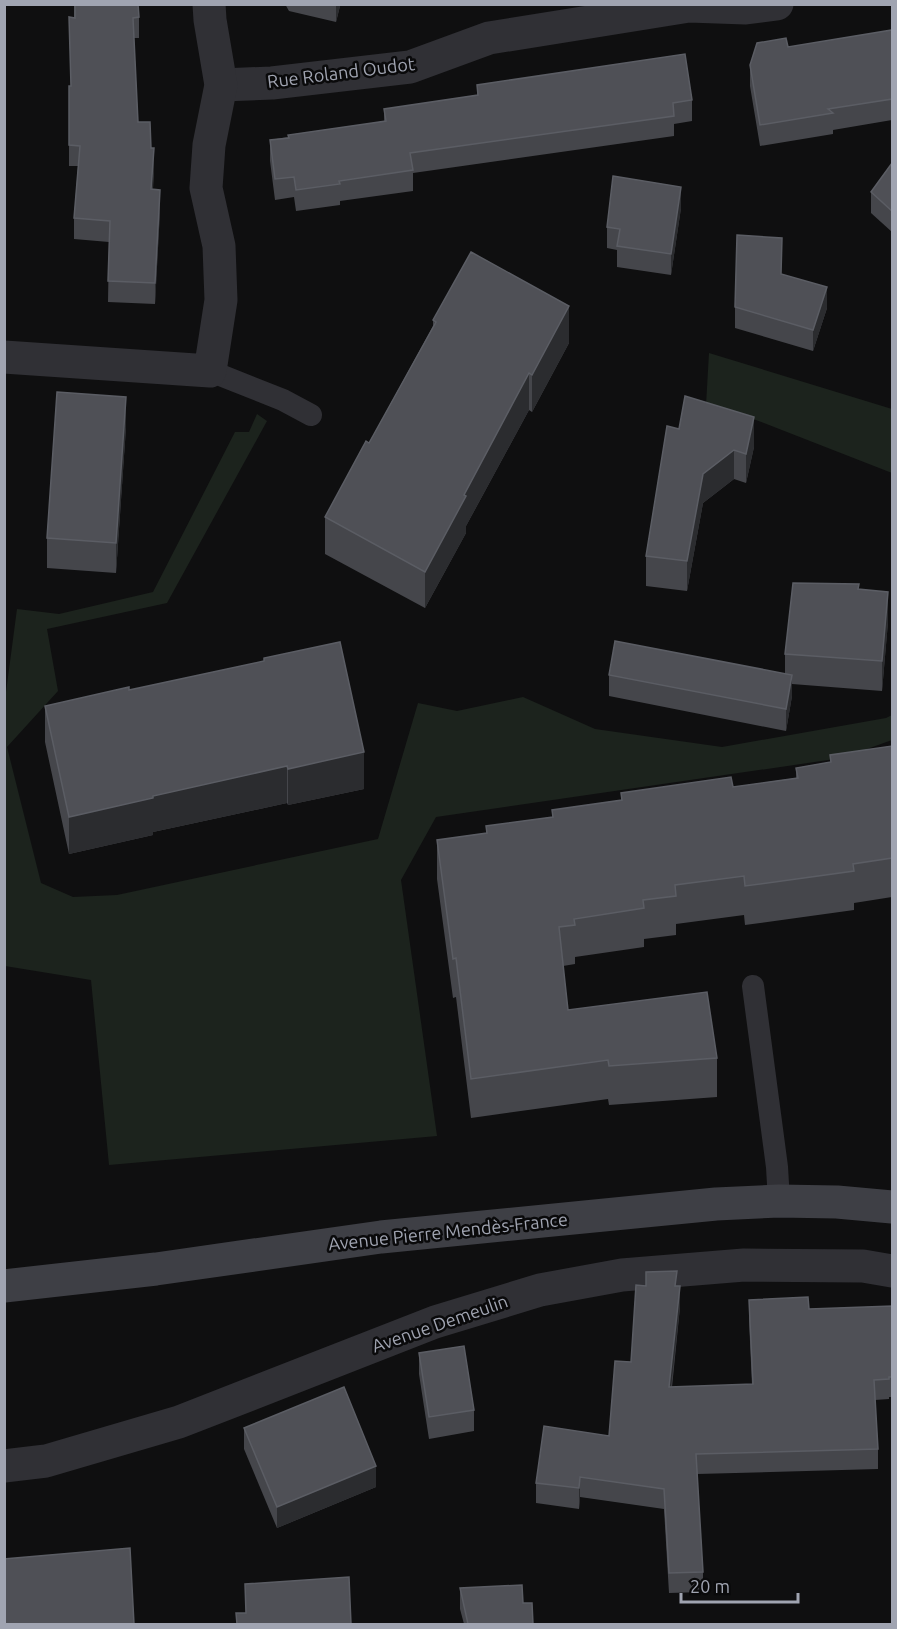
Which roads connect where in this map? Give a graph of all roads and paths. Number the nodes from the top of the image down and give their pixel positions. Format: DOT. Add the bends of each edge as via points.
graph roads {
  1 [pos="209,4"];
  2 [pos="777,4"];
  3 [pos="222,85"];
  4 [pos="4,357"];
  5 [pos="210,371"];
  6 [pos="311,415"];
  7 [pos="753,986"];
  8 [pos="779,1201"];
  9 [pos="892,1207"];
  10 [pos="892,1271"];
  11 [pos="4,1286"];
  12 [pos="4,1466"];
  1 -- 3 [label="street"];
  2 -- 3 [label="street, Rue Roland Oudot" via="746,8 688,6 489,38 411,67"];
  3 -- 5 [label="street" via="209,145 206,188 219,246 221,300"];
  4 -- 5 [label="street"];
  5 -- 6 [label="lane"];
  7 -- 8 [label="lane"];
  8 -- 9 [label="street, Avenue Pierre Mendès-France"];
  8 -- 11 [label="street, Avenue Pierre Mendès-France" via="716,1203 381,1237"];
  10 -- 12 [label="street, Avenue Demeulin" via="863,1266 744,1265 622,1275 540,1290 435,1322 179,1422 46,1461"];
}
